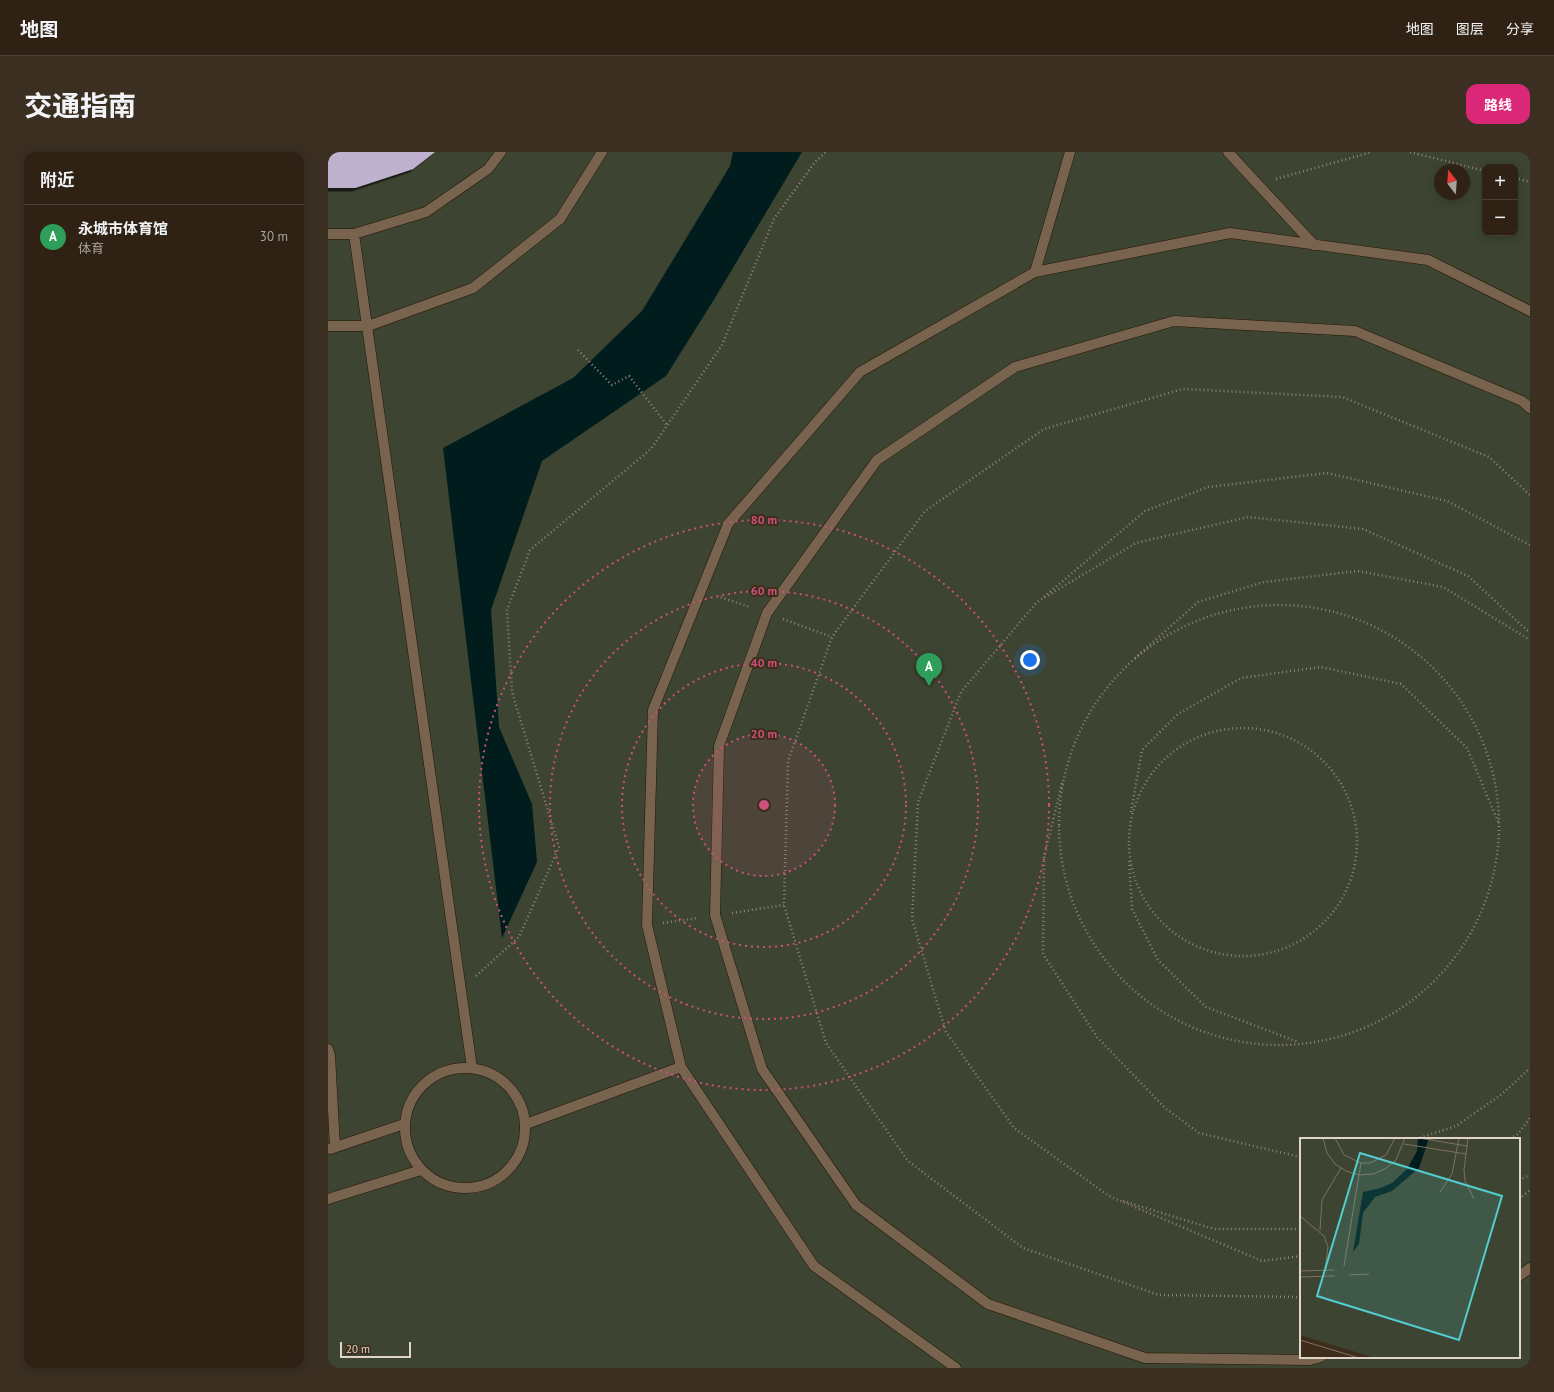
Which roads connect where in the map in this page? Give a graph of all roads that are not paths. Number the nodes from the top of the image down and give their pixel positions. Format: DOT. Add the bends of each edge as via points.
graph roads {
  1 [pos="502,152"];
  2 [pos="602,152"];
  3 [pos="1070,152"];
  4 [pos="1228,152"];
  5 [pos="328,234"];
  6 [pos="354,234"];
  7 [pos="1314,245"];
  8 [pos="1035,272"];
  9 [pos="1530,311"];
  10 [pos="328,326"];
  11 [pos="368,326"];
  12 [pos="1530,408"];
  13 [pos="328,1049"];
  14 [pos="681,1067"];
  15 [pos="472,1068"];
  16 [pos="404,1124"];
  17 [pos="526,1124"];
  18 [pos="331,1148"];
  19 [pos="421,1170"];
  20 [pos="328,1199"];
  21 [pos="1530,1268"];
  22 [pos="1520,1275"];
  23 [pos="1317,1358"];
  24 [pos="956,1368"];
  1 -- 6 [label="street" via="488,169 426,212"];
  2 -- 11 [label="street" via="560,219 473,288"];
  3 -- 8 [label="street"];
  4 -- 7 [label="street"];
  5 -- 6 [label="street"];
  6 -- 11 [label="street"];
  7 -- 8 [label="street" via="1230,233"];
  7 -- 9 [label="street" via="1428,260"];
  8 -- 14 [label="street" via="860,372 728,524 653,710 647,925"];
  10 -- 11 [label="street"];
  11 -- 15 [label="street"];
  12 -- 23 [label="street" via="1522,401 1355,331 1174,321 1015,367 877,460 767,613 719,746 715,915 762,1069 856,1205 988,1304 1144,1358"];
  13 -- 18 [label="street"];
  14 -- 17 [label="street"];
  14 -- 24 [label="street" via="814,1266"];
  15 -- 16 [label="street" via="452,1069 434,1076 418,1088 408,1105"];
  15 -- 17 [label="street" via="492,1074 509,1086 521,1104"];
  16 -- 18 [label="street"];
  16 -- 19 [label="street" via="405,1141 411,1157"];
  17 -- 19 [label="street" via="523,1145 514,1164 498,1178 486,1184 458,1188 438,1182"];
  19 -- 20 [label="street"];
  21 -- 22 [label="street"];
}
